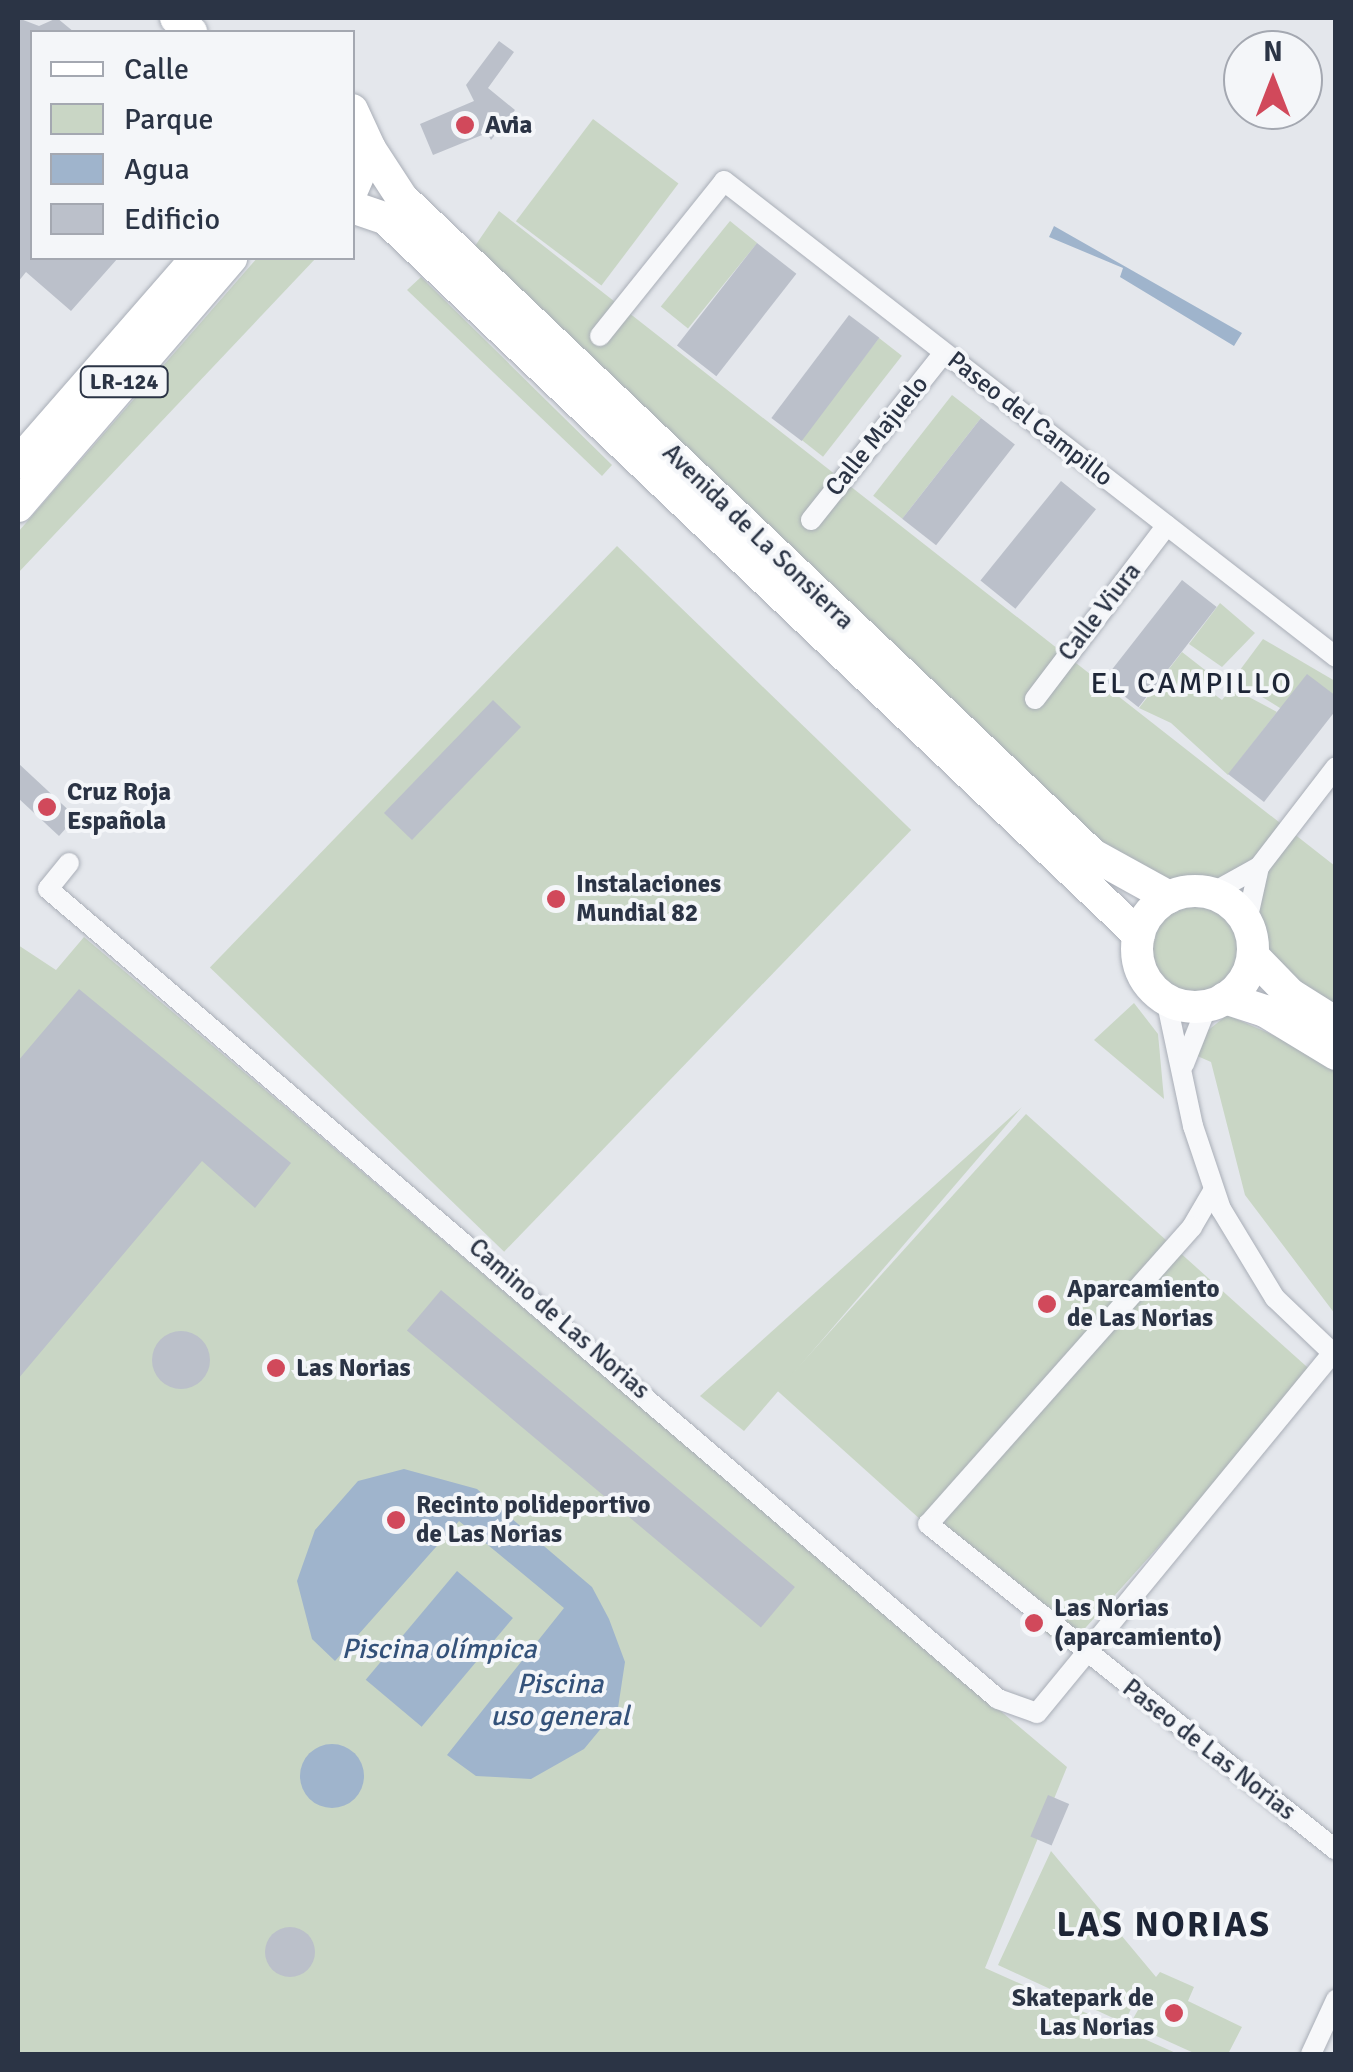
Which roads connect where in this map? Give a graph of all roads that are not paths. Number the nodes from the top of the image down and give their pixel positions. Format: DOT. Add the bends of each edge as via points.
graph roads {
  1 [pos="355,116"];
  2 [pos="370,149"];
  3 [pos="355,183"];
  4 [pos="355,208"];
  5 [pos="195,260"];
  6 [pos="230,260"];
  7 [pos="600,336"];
  8 [pos="944,352"];
  9 [pos="18,463"];
  10 [pos="18,506"];
  11 [pos="811,520"];
  12 [pos="1166,526"];
  13 [pos="1336,657"];
  14 [pos="1036,699"];
  15 [pos="1336,767"];
  16 [pos="68,864"];
  17 [pos="1259,866"];
  18 [pos="1212,893"];
  19 [pos="1169,897"];
  20 [pos="1246,921"];
  21 [pos="1139,934"];
  22 [pos="1253,956"];
  23 [pos="1166,999"];
  24 [pos="1216,1002"];
  25 [pos="1336,1022"];
  26 [pos="1336,1054"];
  27 [pos="1184,1066"];
  28 [pos="1213,1192"];
  29 [pos="1192,1227"];
  30 [pos="1233,1232"];
  31 [pos="1334,1355"];
  32 [pos="1082,1651"];
  33 [pos="1336,1850"];
  34 [pos="1336,2000"];
  35 [pos="1330,2026"];
  36 [pos="1311,2054"];
  1 -- 2 [label="main road, Avenida de La Sonsierra"];
  2 -- 3 [label="main road"];
  2 -- 19 [label="main road, Avenida de La Sonsierra" via="402,198 1092,855"];
  4 -- 21 [label="main road, Avenida de La Sonsierra" via="386,218"];
  5 -- 9 [label="main road, LR-124"];
  6 -- 10 [label="main road, LR-124"];
  7 -- 8 [label="street, Paseo del Campillo" via="724,181"];
  8 -- 11 [label="street, Calle Majuelo"];
  8 -- 12 [label="street, Paseo del Campillo"];
  12 -- 13 [label="street, Paseo del Campillo"];
  12 -- 14 [label="street, Calle Viura"];
  15 -- 17 [label="street"];
  16 -- 32 [label="street, Camino de Las Norias" via="48,888 998,1699 1037,1713"];
  17 -- 18 [label="street"];
  17 -- 20 [label="street"];
  18 -- 19 [label="main road"];
  18 -- 20 [label="main road"];
  19 -- 21 [label="main road"];
  20 -- 22 [label="main road"];
  21 -- 23 [label="main road" via="1142,972"];
  22 -- 24 [label="main road"];
  22 -- 25 [label="main road" via="1290,994"];
  23 -- 24 [label="main road"];
  23 -- 27 [label="street"];
  24 -- 26 [label="main road" via="1265,1011"];
  24 -- 27 [label="street"];
  27 -- 28 [label="street"];
  28 -- 29 [label="street"];
  28 -- 30 [label="street"];
  29 -- 30 [label="street"];
  29 -- 32 [label="street, Paseo de Las Norias" via="928,1524"];
  30 -- 31 [label="street" via="1275,1298"];
  31 -- 32 [label="street"];
  32 -- 33 [label="street, Paseo de Las Norias"];
  34 -- 35 [label="street"];
  35 -- 36 [label="street"];
}
